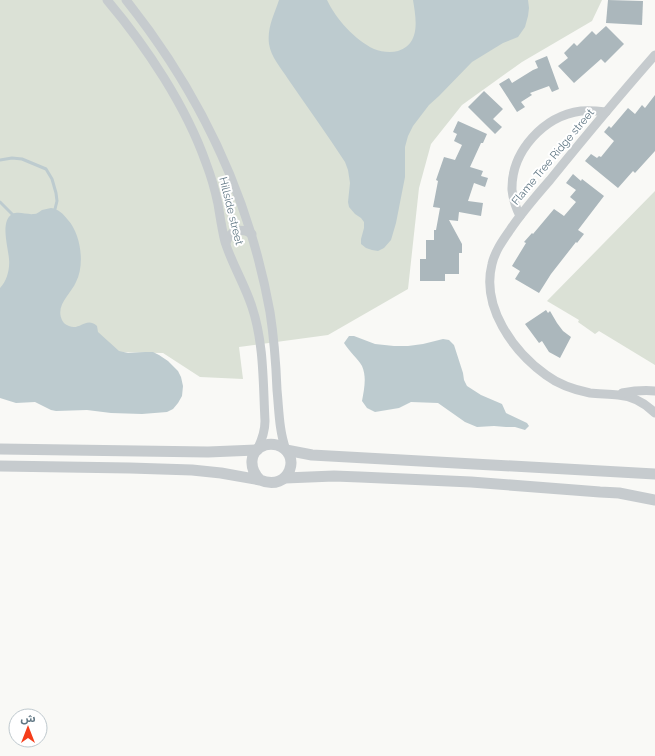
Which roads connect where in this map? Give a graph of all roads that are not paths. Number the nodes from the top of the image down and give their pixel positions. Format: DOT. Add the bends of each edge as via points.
graph roads {
  1 [pos="107,0"];
  2 [pos="126,0"];
  3 [pos="655,55"];
  4 [pos="606,112"];
  5 [pos="520,216"];
  6 [pos="252,234"];
  7 [pos="226,243"];
  8 [pos="655,391"];
  9 [pos="617,394"];
  10 [pos="655,413"];
  11 [pos="0,449"];
  12 [pos="257,450"];
  13 [pos="286,450"];
  14 [pos="0,466"];
  15 [pos="655,474"];
  16 [pos="285,478"];
  17 [pos="260,480"];
  18 [pos="655,500"];
  1 -- 7 [label="street, Hillside street" via="156,65 189,123 212,182"];
  2 -- 6 [label="street, Hillside street" via="172,62 204,117 231,174"];
  3 -- 4 [label="street, Flame Tree Ridge street"];
  4 -- 5 [label="street, Flame Tree Ridge street"];
  4 -- 5 [label="street, Flame Tree Ridge street" via="581,111 558,118 538,131 530,140 513,176 514,203"];
  5 -- 9 [label="street, Flame Tree Ridge street" via="501,242 490,275 492,298 507,334 524,357 548,376 591,393"];
  6 -- 7 [label="street" via="242,230 236,231"];
  6 -- 13 [label="street, Hillside street" via="272,326 282,439"];
  7 -- 12 [label="street, Hillside street" via="252,307 260,343 265,430"];
  8 -- 9 [label="street, Flame Tree Ridge street"];
  9 -- 10 [label="street, Flame Tree Ridge street" via="638,400"];
  11 -- 12 [label="street" via="208,452"];
  12 -- 13 [label="street" via="275,444"];
  12 -- 17 [label="street" via="253,455 252,469"];
  13 -- 15 [label="street" via="321,456"];
  13 -- 16 [label="street" via="291,467"];
  14 -- 17 [label="street" via="192,470"];
  16 -- 17 [label="street" via="273,483"];
  16 -- 18 [label="street" via="360,477 471,482 619,493"];
}
